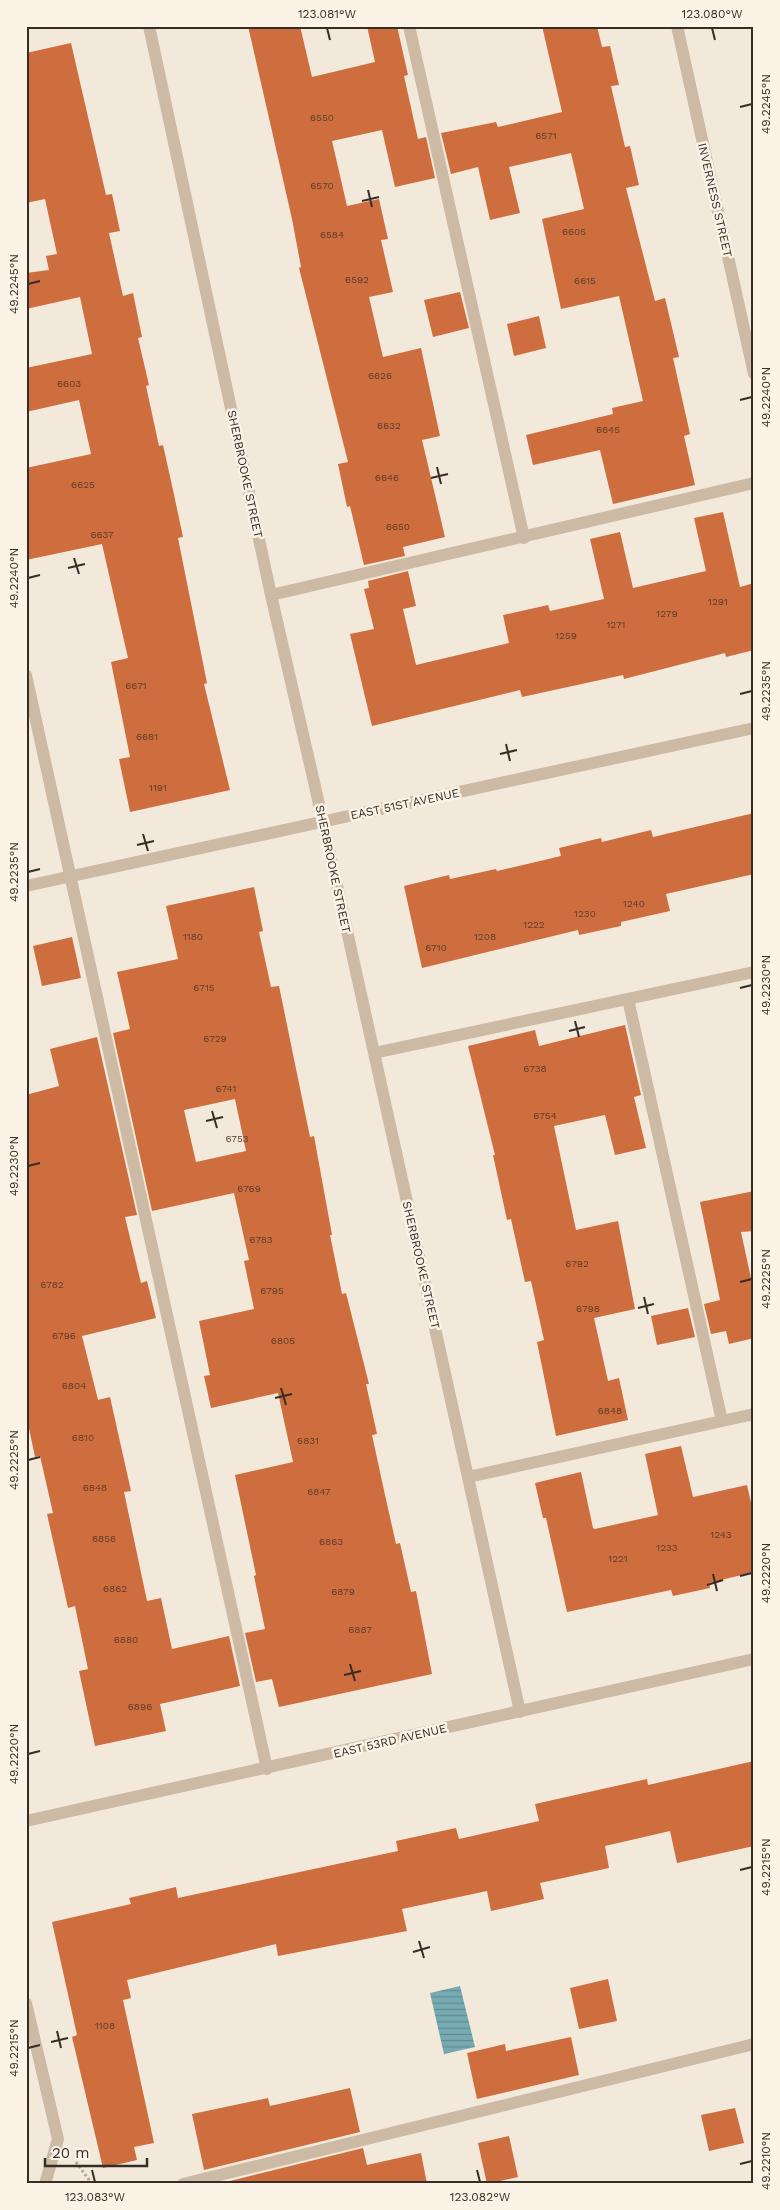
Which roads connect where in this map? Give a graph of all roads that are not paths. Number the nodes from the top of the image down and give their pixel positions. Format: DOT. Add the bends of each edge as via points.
graph roads {
  1 [pos="149,26"];
  2 [pos="409,26"];
  3 [pos="677,26"];
  4 [pos="754,374"];
  5 [pos="754,484"];
  6 [pos="524,538"];
  7 [pos="271,595"];
  8 [pos="26,675"];
  9 [pos="754,728"];
  10 [pos="323,821"];
  11 [pos="71,876"];
  12 [pos="26,886"];
  13 [pos="754,972"];
  14 [pos="628,999"];
  15 [pos="374,1053"];
  16 [pos="754,1414"];
  17 [pos="722,1421"];
  18 [pos="468,1477"];
  19 [pos="754,1659"];
  20 [pos="520,1712"];
  21 [pos="267,1769"];
  22 [pos="26,1821"];
  23 [pos="26,2003"];
  24 [pos="754,2044"];
  25 [pos="45,2184"];
  26 [pos="183,2184"];
  1 -- 7 [label="street, SHERBROOKE STREET"];
  2 -- 6 [label="street"];
  3 -- 4 [label="street, INVERNESS STREET"];
  5 -- 6 [label="street"];
  6 -- 7 [label="street"];
  7 -- 10 [label="street, SHERBROOKE STREET"];
  8 -- 11 [label="street"];
  9 -- 10 [label="street, EAST 51ST AVENUE"];
  10 -- 11 [label="street, EAST 51ST AVENUE"];
  10 -- 15 [label="street, SHERBROOKE STREET"];
  11 -- 12 [label="street, EAST 51ST AVENUE"];
  11 -- 21 [label="street"];
  13 -- 14 [label="street"];
  14 -- 15 [label="street"];
  14 -- 17 [label="street"];
  15 -- 18 [label="street, SHERBROOKE STREET"];
  16 -- 17 [label="street"];
  17 -- 18 [label="street"];
  18 -- 20 [label="street, SHERBROOKE STREET"];
  19 -- 20 [label="street, EAST 53RD AVENUE"];
  20 -- 21 [label="street, EAST 53RD AVENUE"];
  21 -- 22 [label="street, EAST 53RD AVENUE"];
  23 -- 25 [label="street" via="58,2139"];
  24 -- 26 [label="street"];
}
